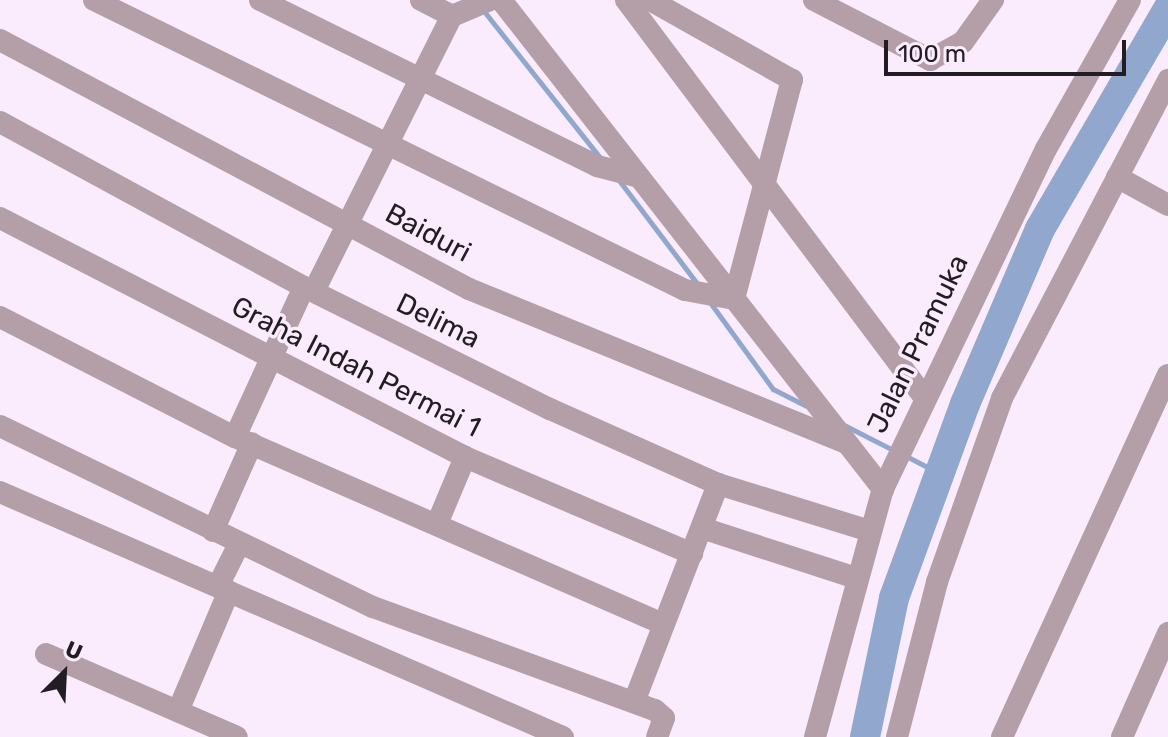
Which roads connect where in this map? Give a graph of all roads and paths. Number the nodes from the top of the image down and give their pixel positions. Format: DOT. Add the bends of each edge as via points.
graph roads {
  1 [pos="94,0"];
  2 [pos="260,0"];
  3 [pos="421,0"];
  4 [pos="626,0"];
  5 [pos="650,0"];
  6 [pos="814,0"];
  7 [pos="993,0"];
  8 [pos="1130,0"];
  9 [pos="479,5"];
  10 [pos="0,40"];
  11 [pos="420,76"];
  12 [pos="1168,80"];
  13 [pos="0,122"];
  14 [pos="385,145"];
  15 [pos="632,176"];
  16 [pos="1117,177"];
  17 [pos="764,178"];
  18 [pos="1168,205"];
  19 [pos="0,218"];
  20 [pos="345,223"];
  21 [pos="309,289"];
  22 [pos="726,299"];
  23 [pos="0,317"];
  24 [pos="272,359"];
  25 [pos="1168,375"];
  26 [pos="924,397"];
  27 [pos="0,426"];
  28 [pos="842,439"];
  29 [pos="243,440"];
  30 [pos="465,457"];
  31 [pos="718,484"];
  32 [pos="883,489"];
  33 [pos="0,492"];
  34 [pos="437,524"];
  35 [pos="702,528"];
  36 [pos="213,531"];
  37 [pos="870,531"];
  38 [pos="239,544"];
  39 [pos="692,554"];
  40 [pos="856,578"];
  41 [pos="223,589"];
  42 [pos="663,624"];
  43 [pos="1168,633"];
  44 [pos="46,654"];
  45 [pos="634,702"];
  46 [pos="178,711"];
  47 [pos="237,737"];
  48 [pos="563,737"];
  49 [pos="657,737"];
  50 [pos="815,737"];
  51 [pos="897,737"];
  52 [pos="1002,737"];
  53 [pos="1122,737"];
  1 -- 14 [label="street"];
  2 -- 11 [label="street"];
  3 -- 9 [label="street"];
  4 -- 17 [label="street"];
  5 -- 17 [label="street" via="792,80"];
  6 -- 7 [label="street" via="930,60 963,42"];
  8 -- 26 [label="street, Jalan Pramuka" via="1046,149"];
  9 -- 11 [label="street"];
  9 -- 15 [label="street"];
  10 -- 20 [label="street, Baiduri"];
  11 -- 14 [label="street"];
  11 -- 15 [label="street" via="597,166"];
  12 -- 16 [label="street"];
  13 -- 21 [label="street, Delima"];
  14 -- 20 [label="street"];
  14 -- 22 [label="street" via="685,290"];
  15 -- 22 [label="street"];
  16 -- 18 [label="street"];
  16 -- 51 [label="street" via="1002,398 937,582"];
  17 -- 22 [label="street"];
  17 -- 26 [label="street"];
  19 -- 24 [label="street, Graha Indah Permai 1"];
  20 -- 21 [label="street"];
  20 -- 28 [label="street, Baiduri" via="469,289"];
  21 -- 24 [label="street"];
  21 -- 31 [label="street, Delima"];
  22 -- 28 [label="street"];
  23 -- 29 [label="street"];
  24 -- 29 [label="street"];
  24 -- 30 [label="street, Graha Indah Permai 1"];
  25 -- 52 [label="street"];
  26 -- 32 [label="street, Jalan Pramuka"];
  27 -- 36 [label="street"];
  28 -- 32 [label="street"];
  29 -- 34 [label="street"];
  29 -- 36 [label="street"];
  30 -- 34 [label="street"];
  30 -- 39 [label="street, Graha Indah Permai 1"];
  31 -- 35 [label="street"];
  31 -- 37 [label="street, Delima"];
  32 -- 37 [label="street, Jalan Pramuka"];
  33 -- 41 [label="street"];
  34 -- 42 [label="street"];
  35 -- 39 [label="street"];
  35 -- 40 [label="street"];
  36 -- 38 [label="street"];
  37 -- 40 [label="street, Jalan Pramuka"];
  38 -- 41 [label="street"];
  38 -- 45 [label="street" via="387,612"];
  39 -- 42 [label="street"];
  40 -- 50 [label="street, Jalan Pramuka"];
  41 -- 46 [label="street"];
  41 -- 48 [label="street"];
  42 -- 45 [label="street"];
  43 -- 53 [label="street"];
  44 -- 46 [label="street"];
  45 -- 49 [label="street" via="663,714"];
  46 -- 47 [label="street"];
}
